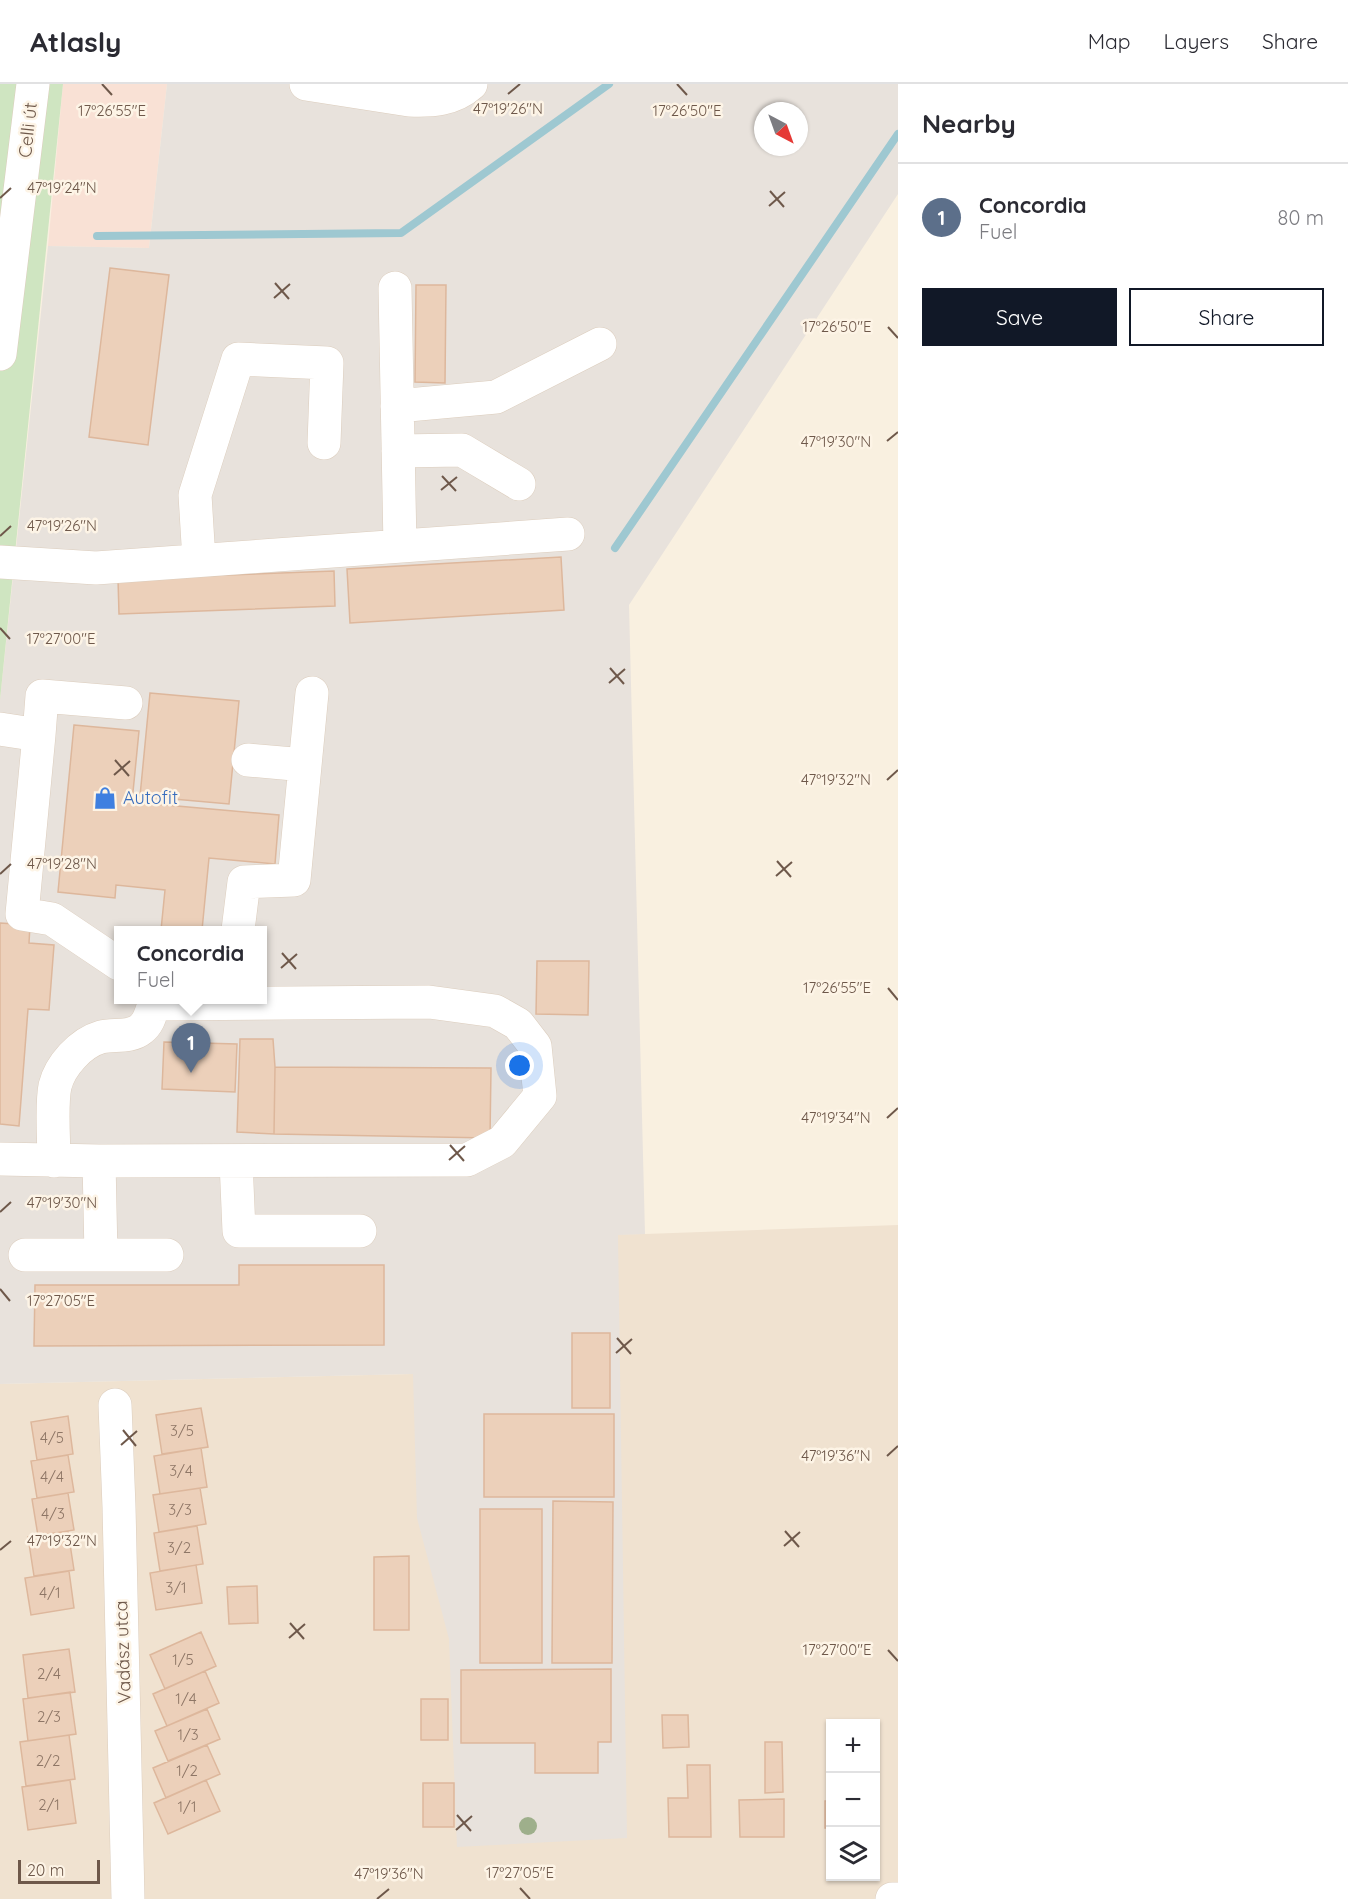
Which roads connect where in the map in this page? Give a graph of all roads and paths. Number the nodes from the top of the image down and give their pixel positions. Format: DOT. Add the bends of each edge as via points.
graph roads {
  1 [pos="33,84"];
  2 [pos="306,84"];
  3 [pos="471,84"];
  4 [pos="395,288"];
  5 [pos="600,344"];
  6 [pos="0,354"];
  7 [pos="397,406"];
  8 [pos="324,443"];
  9 [pos="398,451"];
  10 [pos="519,484"];
  11 [pos="568,534"];
  12 [pos="399,546"];
  13 [pos="198,560"];
  14 [pos="0,562"];
  15 [pos="312,693"];
  16 [pos="126,703"];
  17 [pos="0,729"];
  18 [pos="39,735"];
  19 [pos="248,760"];
  20 [pos="305,765"];
  21 [pos="11,913"];
  22 [pos="238,926"];
  23 [pos="114,960"];
  24 [pos="267,1002"];
  25 [pos="152,1004"];
  26 [pos="0,1159"];
  27 [pos="54,1161"];
  28 [pos="99,1161"];
  29 [pos="236,1161"];
  30 [pos="360,1231"];
  31 [pos="25,1255"];
  32 [pos="101,1255"];
  33 [pos="167,1255"];
  34 [pos="115,1405"];
  35 [pos="128,1899"];
  36 [pos="892,1899"];
  37 [pos="898,1899"];
  1 -- 6 [label="street, Celli út"];
  2 -- 3 [label="street" via="425,101 452,96"];
  4 -- 7 [label="street"];
  5 -- 7 [label="street" via="496,397"];
  7 -- 9 [label="street"];
  8 -- 13 [label="street" via="327,363 238,359 195,495"];
  9 -- 10 [label="street" via="462,450"];
  9 -- 12 [label="street"];
  11 -- 12 [label="street"];
  12 -- 13 [label="street"];
  13 -- 14 [label="street" via="96,568"];
  15 -- 20 [label="street"];
  16 -- 18 [label="street" via="42,696"];
  17 -- 18 [label="street"];
  18 -- 21 [label="street"];
  19 -- 20 [label="street"];
  20 -- 22 [label="street" via="294,880 244,882"];
  21 -- 23 [label="street" via="52,919"];
  24 -- 29 [label="street" via="429,1002 495,1011 518,1024 535,1046 540,1096 502,1142 467,1160"];
  25 -- 27 [label="street" via="149,1020 141,1029 86,1044 61,1070 55,1088"];
  26 -- 27 [label="street"];
  27 -- 28 [label="street"];
  28 -- 29 [label="street"];
  28 -- 32 [label="street"];
  29 -- 30 [label="street" via="239,1231"];
  31 -- 32 [label="street"];
  32 -- 33 [label="street"];
  34 -- 35 [label="street, Vadász utca"];
  36 -- 37 [label="street"];
}
